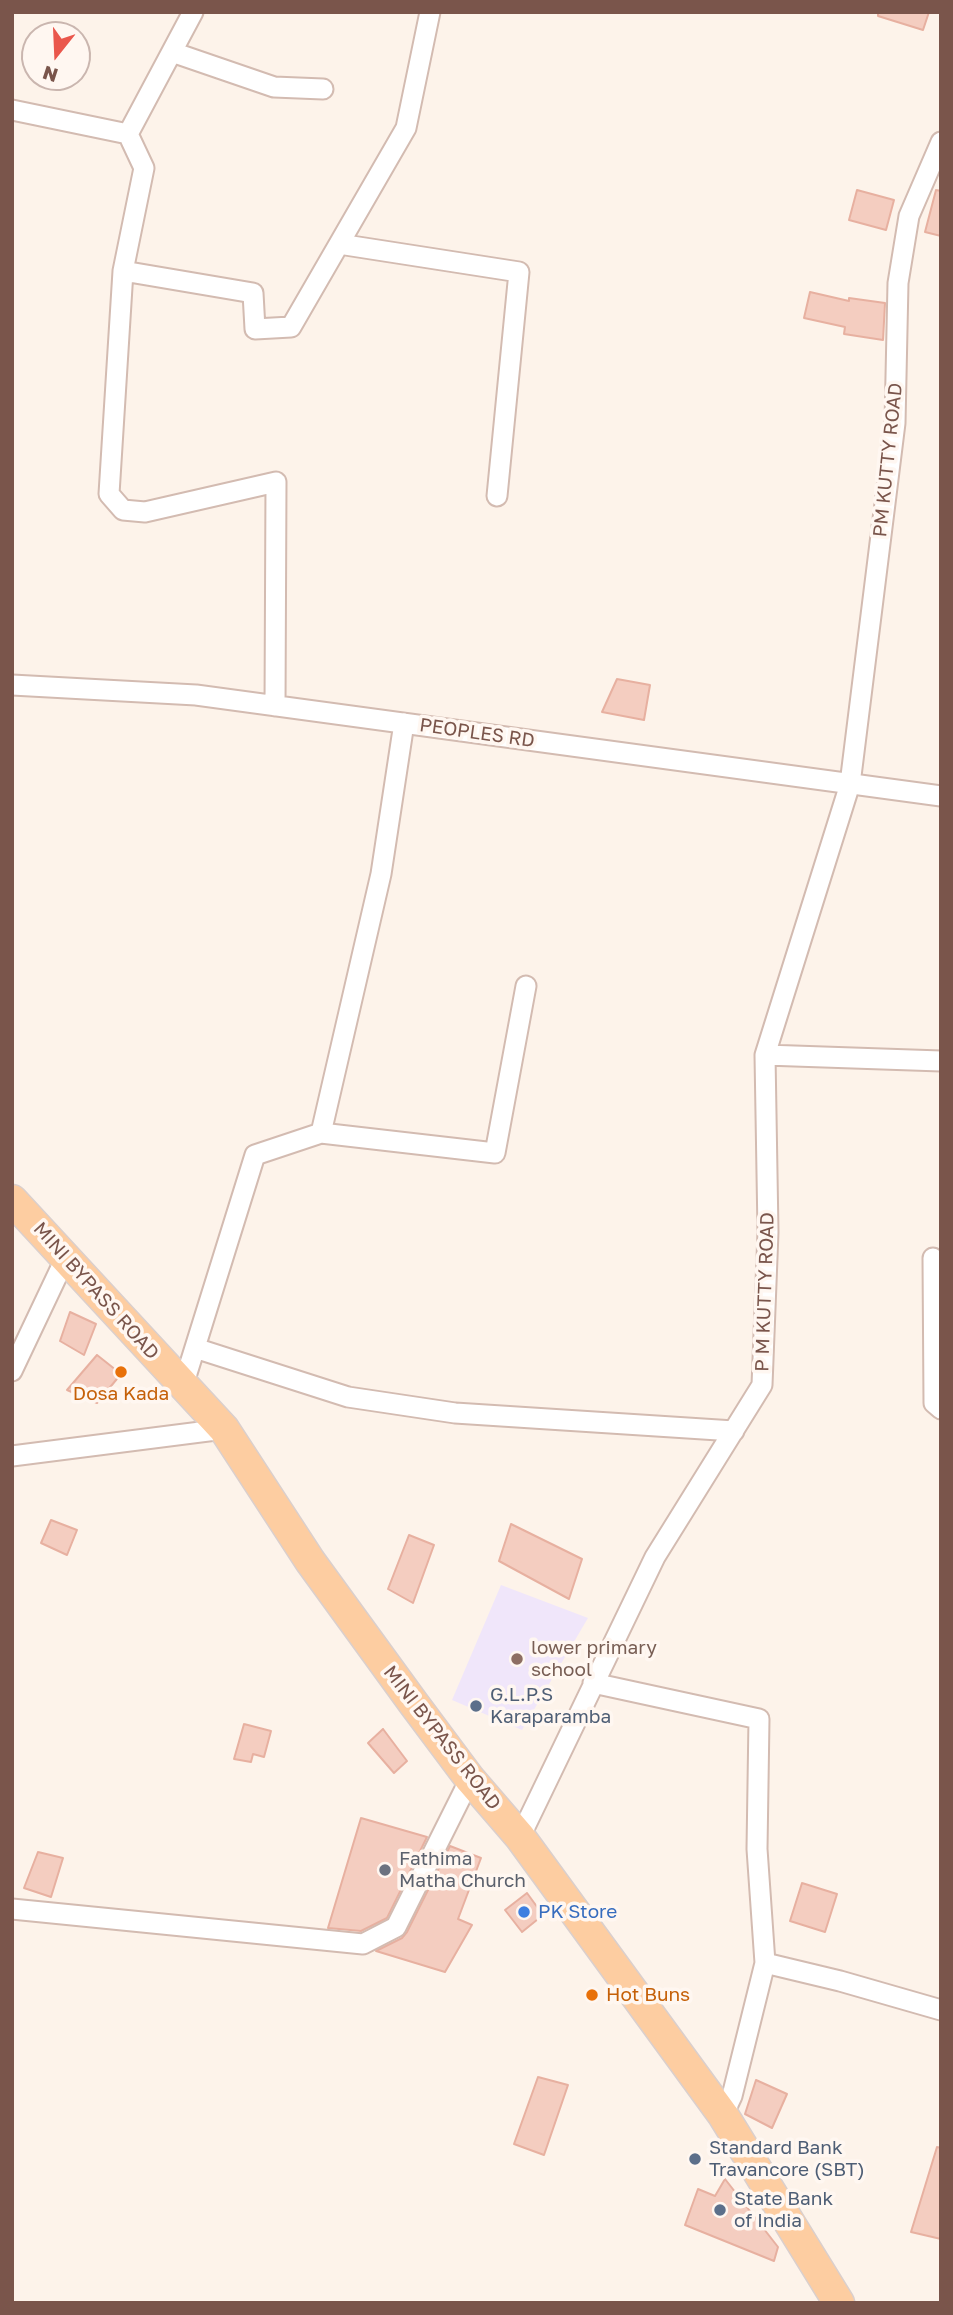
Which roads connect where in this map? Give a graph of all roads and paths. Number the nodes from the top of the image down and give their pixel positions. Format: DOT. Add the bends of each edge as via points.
graph roads {
  1 [pos="193,12"];
  2 [pos="430,12"];
  3 [pos="172,52"];
  4 [pos="323,89"];
  5 [pos="12,110"];
  6 [pos="128,134"];
  7 [pos="941,142"];
  8 [pos="339,244"];
  9 [pos="123,271"];
  10 [pos="497,496"];
  11 [pos="12,685"];
  12 [pos="275,706"];
  13 [pos="404,723"];
  14 [pos="849,784"];
  15 [pos="941,796"];
  16 [pos="526,986"];
  17 [pos="765,1055"];
  18 [pos="941,1061"];
  19 [pos="321,1133"];
  20 [pos="12,1200"];
  21 [pos="66,1257"];
  22 [pos="933,1258"];
  23 [pos="195,1348"];
  24 [pos="12,1371"];
  25 [pos="183,1386"];
  26 [pos="941,1409"];
  27 [pos="224,1429"];
  28 [pos="734,1431"];
  29 [pos="12,1456"];
  30 [pos="593,1683"];
  31 [pos="470,1779"];
  32 [pos="520,1837"];
  33 [pos="12,1909"];
  34 [pos="765,1963"];
  35 [pos="941,2011"];
  36 [pos="723,2115"];
  37 [pos="839,2303"];
  1 -- 3 [label="street"];
  2 -- 8 [label="street" via="406,128"];
  3 -- 4 [label="street" via="274,87"];
  3 -- 6 [label="street"];
  5 -- 6 [label="street"];
  6 -- 9 [label="street" via="144,168"];
  7 -- 14 [label="street, PM KUTTY ROAD" via="909,216 898,283 895,423"];
  8 -- 9 [label="street" via="291,327 255,329 253,293"];
  8 -- 10 [label="street" via="519,272"];
  9 -- 12 [label="street" via="109,494 123,510 145,512 276,482"];
  11 -- 12 [label="street, PEOPLES RD" via="195,695"];
  12 -- 13 [label="street, PEOPLES RD"];
  13 -- 14 [label="street, PEOPLES RD"];
  13 -- 19 [label="street" via="381,874"];
  14 -- 15 [label="street, PEOPLES RD"];
  14 -- 17 [label="street, P M KUTTY ROAD"];
  16 -- 19 [label="street" via="495,1153"];
  17 -- 18 [label="street"];
  17 -- 28 [label="street, P M KUTTY ROAD" via="768,1232 762,1385"];
  19 -- 23 [label="street" via="255,1155"];
  20 -- 21 [label="main road, MINI BYPASS ROAD"];
  21 -- 24 [label="street"];
  21 -- 25 [label="main road, MINI BYPASS ROAD"];
  22 -- 26 [label="street" via="934,1403"];
  23 -- 25 [label="street"];
  23 -- 28 [label="street" via="348,1397 455,1413"];
  25 -- 27 [label="main road, MINI BYPASS ROAD"];
  27 -- 29 [label="street"];
  27 -- 31 [label="main road, MINI BYPASS ROAD" via="310,1561"];
  28 -- 30 [label="street, P M KUTTY ROAD" via="655,1557"];
  30 -- 32 [label="street, P M KUTTY ROAD"];
  30 -- 34 [label="street" via="758,1719 757,1849"];
  31 -- 32 [label="main road, MINI BYPASS ROAD"];
  31 -- 33 [label="street" via="396,1927 363,1944"];
  32 -- 36 [label="main road, MINI BYPASS ROAD"];
  34 -- 35 [label="street"];
  34 -- 36 [label="street" via="732,2096"];
  36 -- 37 [label="main road, MINI BYPASS ROAD"];
}
